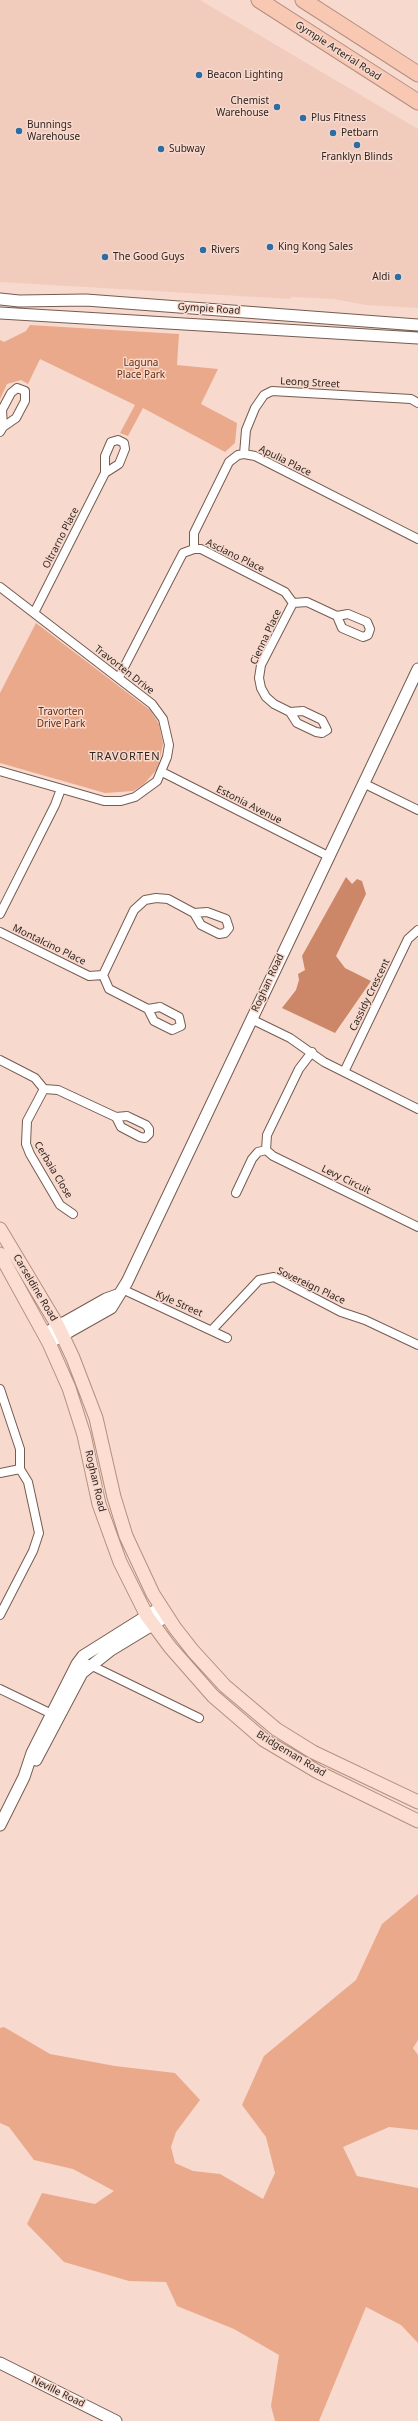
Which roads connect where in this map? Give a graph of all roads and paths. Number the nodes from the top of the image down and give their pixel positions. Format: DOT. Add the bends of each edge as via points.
graph roads {
  1 [pos="259,0"];
  2 [pos="303,0"];
  3 [pos="418,74"];
  4 [pos="418,102"];
  5 [pos="0,299"];
  6 [pos="0,313"];
  7 [pos="418,325"];
  8 [pos="418,338"];
  9 [pos="418,403"];
  10 [pos="244,454"];
  11 [pos="105,473"];
  12 [pos="418,539"];
  13 [pos="194,549"];
  14 [pos="0,588"];
  15 [pos="293,603"];
  16 [pos="34,613"];
  17 [pos="337,616"];
  18 [pos="418,669"];
  19 [pos="119,677"];
  20 [pos="290,712"];
  21 [pos="0,771"];
  22 [pos="162,772"];
  23 [pos="363,783"];
  24 [pos="61,789"];
  25 [pos="417,807"];
  26 [pos="328,856"];
  27 [pos="194,913"];
  28 [pos="0,914"];
  29 [pos="418,930"];
  30 [pos="0,932"];
  31 [pos="102,975"];
  32 [pos="148,1009"];
  33 [pos="251,1019"];
  34 [pos="312,1052"];
  35 [pos="0,1060"];
  36 [pos="344,1072"];
  37 [pos="44,1089"];
  38 [pos="418,1109"];
  39 [pos="116,1117"];
  40 [pos="266,1150"];
  41 [pos="236,1193"];
  42 [pos="73,1214"];
  43 [pos="418,1227"];
  44 [pos="0,1229"];
  45 [pos="0,1254"];
  46 [pos="120,1292"];
  47 [pos="212,1330"];
  48 [pos="61,1331"];
  49 [pos="47,1338"];
  50 [pos="227,1338"];
  51 [pos="418,1346"];
  52 [pos="0,1389"];
  53 [pos="20,1469"];
  54 [pos="0,1473"];
  55 [pos="164,1612"];
  56 [pos="0,1614"];
  57 [pos="150,1620"];
  58 [pos="80,1660"];
  59 [pos="91,1665"];
  60 [pos="0,1689"];
  61 [pos="55,1715"];
  62 [pos="199,1718"];
  63 [pos="418,1802"];
  64 [pos="418,1821"];
  65 [pos="0,1825"];
  66 [pos="0,2363"];
  67 [pos="116,2421"];
  1 -- 4 [label="highway, Gympie Arterial Road"];
  2 -- 3 [label="highway"];
  5 -- 7 [label="street, Gympie Road" via="86,300"];
  6 -- 8 [label="street, Gympie Road"];
  9 -- 10 [label="street, Leong Street" via="411,399 272,391 264,394 255,408 246,430"];
  10 -- 12 [label="street, Apulia Place" via="254,456"];
  10 -- 13 [label="street, Apulia Place" via="229,462 194,533"];
  11 -- 16 [label="street, Oltrarno Place"];
  13 -- 15 [label="street, Asciano Place" via="201,549 285,592"];
  13 -- 19 [label="street, Asciano Place" via="183,552"];
  14 -- 16 [label="street, Travorten Drive"];
  15 -- 17 [label="street" via="307,602"];
  15 -- 20 [label="street, Cienna Place" via="261,665 259,678 266,697"];
  16 -- 19 [label="street, Travorten Drive"];
  18 -- 23 [label="street, Roghan Road"];
  19 -- 22 [label="street, Travorten Drive" via="152,704 163,719 169,745"];
  21 -- 24 [label="street, Travorten Drive"];
  22 -- 24 [label="street, Travorten Drive" via="148,789 121,801 104,801"];
  22 -- 26 [label="street, Estonia Avenue"];
  23 -- 25 [label="street"];
  23 -- 26 [label="street, Roghan Road"];
  24 -- 28 [label="street"];
  26 -- 33 [label="street, Roghan Road"];
  27 -- 31 [label="street" via="168,899 145,900 134,910"];
  29 -- 36 [label="street, Cassidy Crescent" via="408,939"];
  30 -- 31 [label="street, Montalcino Place" via="89,976"];
  31 -- 32 [label="street" via="109,989"];
  33 -- 34 [label="street"];
  33 -- 46 [label="street, Roghan Road"];
  34 -- 36 [label="street" via="324,1062"];
  34 -- 40 [label="street" via="302,1063 267,1136"];
  35 -- 37 [label="street" via="35,1078"];
  36 -- 38 [label="street"];
  37 -- 39 [label="street" via="58,1090"];
  37 -- 42 [label="street, Cerbaia Close" via="27,1121 26,1144 60,1204"];
  40 -- 41 [label="street" via="258,1152 252,1158"];
  40 -- 43 [label="street, Levy Circuit" via="273,1156"];
  44 -- 48 [label="main road, Carseldine Road"];
  45 -- 49 [label="main road, Carseldine Road"];
  46 -- 47 [label="street, Kyle Street"];
  46 -- 48 [label="street, Roghan Road" via="110,1308"];
  47 -- 50 [label="street, Kyle Street"];
  47 -- 51 [label="street, Sovereign Place" via="258,1280 274,1277 341,1312 365,1320"];
  48 -- 49 [label="street, Roghan Road"];
  48 -- 55 [label="main road, Roghan Road" via="96,1418 114,1497 126,1536"];
  49 -- 57 [label="main road, Roghan Road" via="67,1382 78,1415 106,1525 127,1578"];
  52 -- 53 [label="street" via="20,1449"];
  53 -- 54 [label="street"];
  53 -- 56 [label="street" via="28,1482 39,1533 33,1551"];
  55 -- 57 [label="street"];
  55 -- 63 [label="main road, Bridgeman Road" via="209,1670 242,1702 276,1729 313,1752"];
  57 -- 58 [label="street"];
  57 -- 59 [label="street"];
  57 -- 64 [label="main road, Bridgeman Road" via="181,1662 202,1685 264,1740 318,1772"];
  58 -- 59 [label="street"];
  58 -- 61 [label="street"];
  59 -- 61 [label="street" via="78,1679"];
  59 -- 62 [label="street"];
  60 -- 61 [label="street"];
  61 -- 65 [label="street" via="32,1753 24,1777"];
  66 -- 67 [label="street, Neville Road"];
}
